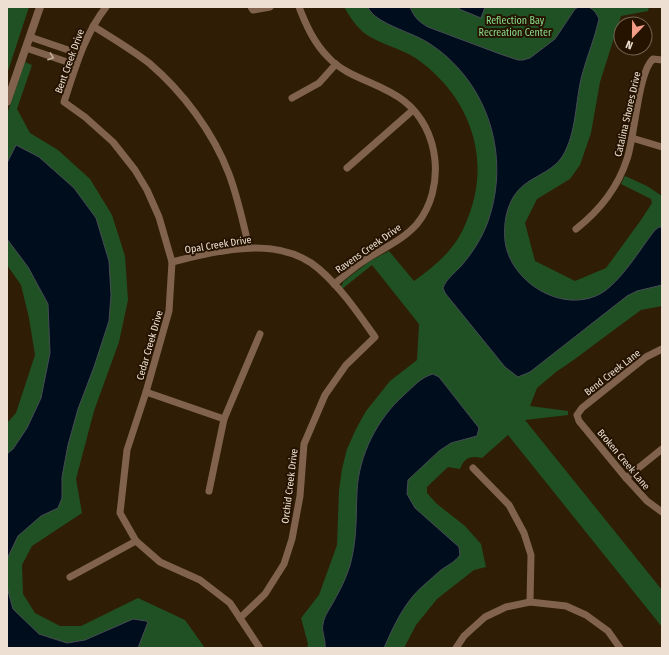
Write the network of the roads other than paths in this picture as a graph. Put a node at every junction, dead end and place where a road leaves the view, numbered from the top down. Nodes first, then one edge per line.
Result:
1 (40, 7) edge
2 (106, 7) edge
3 (251, 7) edge
4 (270, 7) edge
5 (300, 7) edge
6 (93, 26) junction
7 (30, 37) junction
8 (26, 48) junction
9 (80, 54) junction
10 (662, 60) edge
11 (336, 64) junction
12 (76, 65) junction
13 (292, 98) dead end
14 (7, 102) edge
15 (64, 102) joint
16 (413, 110) junction
17 (632, 138) junction
18 (662, 147) edge
19 (347, 168) dead end
20 (576, 229) dead end
21 (249, 248) junction
22 (172, 262) junction
23 (334, 284) junction
24 (260, 334) dead end
25 (375, 337) joint
26 (662, 349) edge
27 (146, 392) junction
28 (577, 414) joint
29 (224, 419) junction
30 (662, 449) edge
31 (473, 468) dead end
32 (626, 478) junction
33 (209, 491) dead end
34 (662, 512) edge
35 (136, 541) junction
36 (70, 577) dead end
37 (530, 602) junction
38 (240, 618) junction
39 (259, 647) edge
40 (456, 648) edge
41 (620, 648) edge

1 - 7 street
2 - 6 street, Bent Creek Drive
3 - 4 street
5 - 11 street, Ravens Creek Drive
6 - 9 street, Bent Creek Drive
6 - 21 street
7 - 8 street
7 - 9 street
8 -> 12 street
8 - 14 street
9 - 12 street, Bent Creek Drive
10 - 17 street, Catalina Shores Drive
11 - 13 street
11 - 16 street, Ravens Creek Drive
12 - 15 street, Bent Creek Drive
15 - 22 street, Cedar Creek Drive
16 - 19 street
16 - 23 street, Ravens Creek Drive
17 - 18 street
17 - 20 street, Catalina Shores Drive
21 - 22 street, Opal Creek Drive
21 - 23 street, Opal Creek Drive
22 - 27 street, Cedar Creek Drive
23 - 25 street, Opal Creek Drive
24 - 29 street
25 - 38 street, Orchid Creek Drive
26 - 28 street, Bend Creek Lane
27 - 29 street
27 - 35 street, Cedar Creek Drive
28 - 32 street, Broken Creek Lane
29 - 33 street
30 - 32 street
31 - 37 street
32 - 34 street, Broken Creek Lane
35 - 36 street
35 - 38 street, Cedar Creek Drive
37 - 40 street
37 - 41 street
38 - 39 street, Cedar Creek Drive

